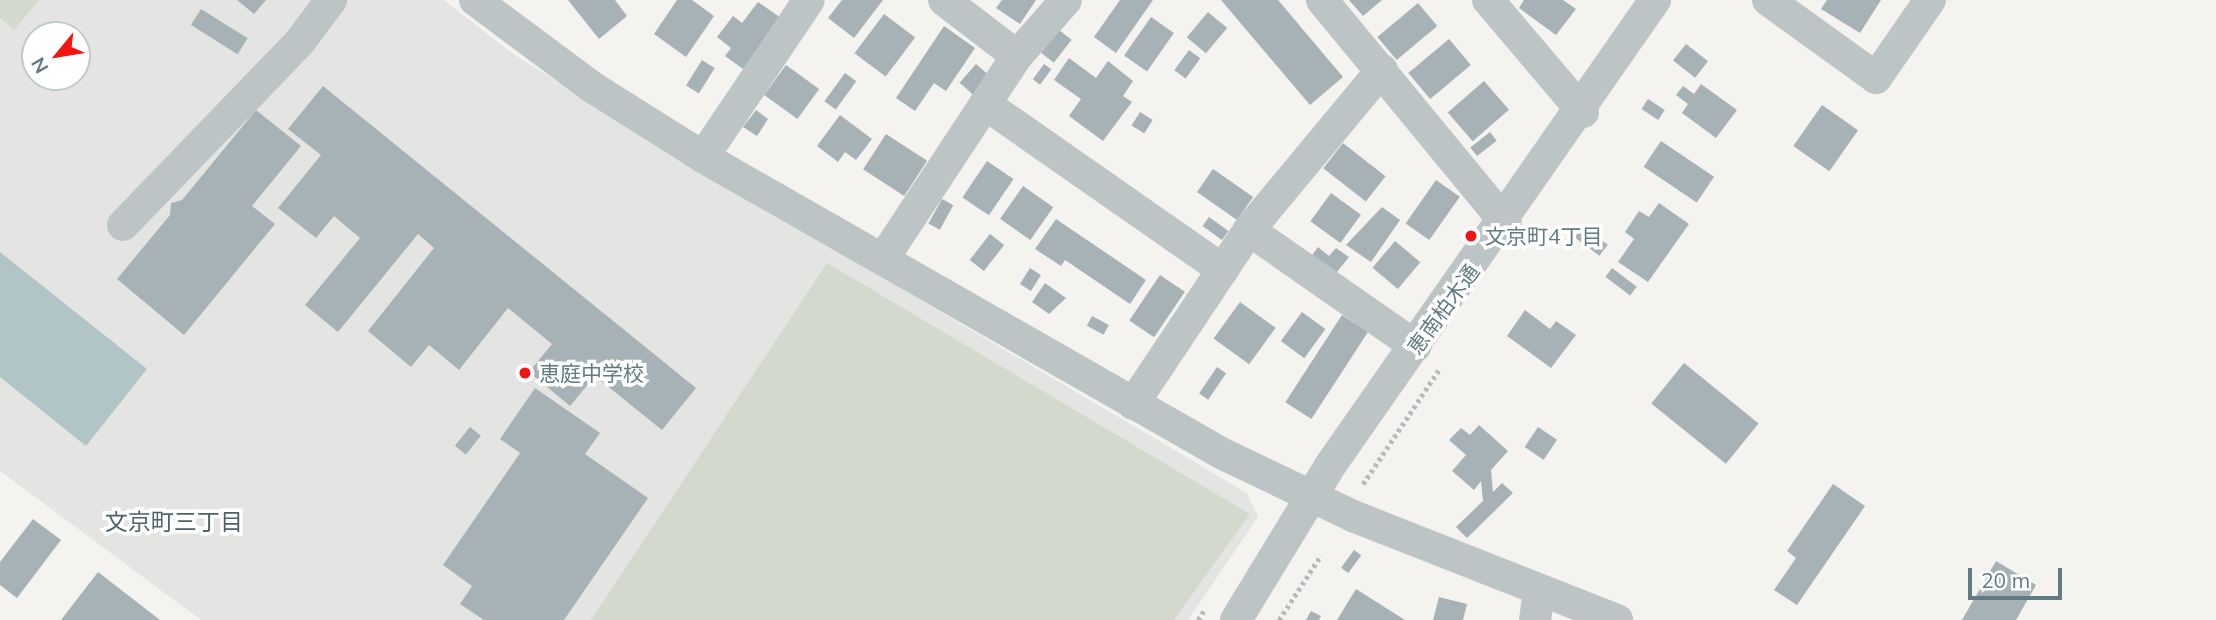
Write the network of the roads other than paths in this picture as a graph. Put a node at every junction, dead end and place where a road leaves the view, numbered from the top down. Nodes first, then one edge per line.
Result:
1 (331, 0) edge
2 (809, 0) edge
3 (944, 0) edge
4 (1066, 0) edge
5 (1322, 0) edge
6 (1488, 0) edge
7 (1655, 0) edge
8 (1768, 0) edge
9 (1930, 0) edge
10 (492, 5) edge
11 (1017, 55) junction
12 (1382, 70) junction
13 (985, 104) junction
14 (1583, 112) junction
15 (703, 157) junction
16 (1506, 223) junction
17 (123, 225) dead end
18 (1249, 230) junction
19 (883, 259) junction
20 (1223, 270) junction
21 (1415, 346) junction
22 (1133, 404) junction
23 (1313, 498) junction
24 (1537, 605) edge
25 (1236, 620) edge
26 (1617, 620) edge

1 - 17 street
2 - 15 street
3 - 11 street
4 - 11 street
5 - 12 street
6 - 14 street
7 - 14 street, 恵南柏木通
8 - 9 street
10 - 15 street
11 - 13 street
12 - 16 street
12 - 18 street
13 - 19 street
13 - 20 street
14 - 16 street, 恵南柏木通
15 - 19 street
16 - 21 street, 恵南柏木通
18 - 20 street
18 - 21 street
19 - 22 street
20 - 22 street
21 - 23 street, 恵南柏木通
22 - 23 street
23 - 24 street
23 - 25 street, 恵南柏木通
24 - 26 street

